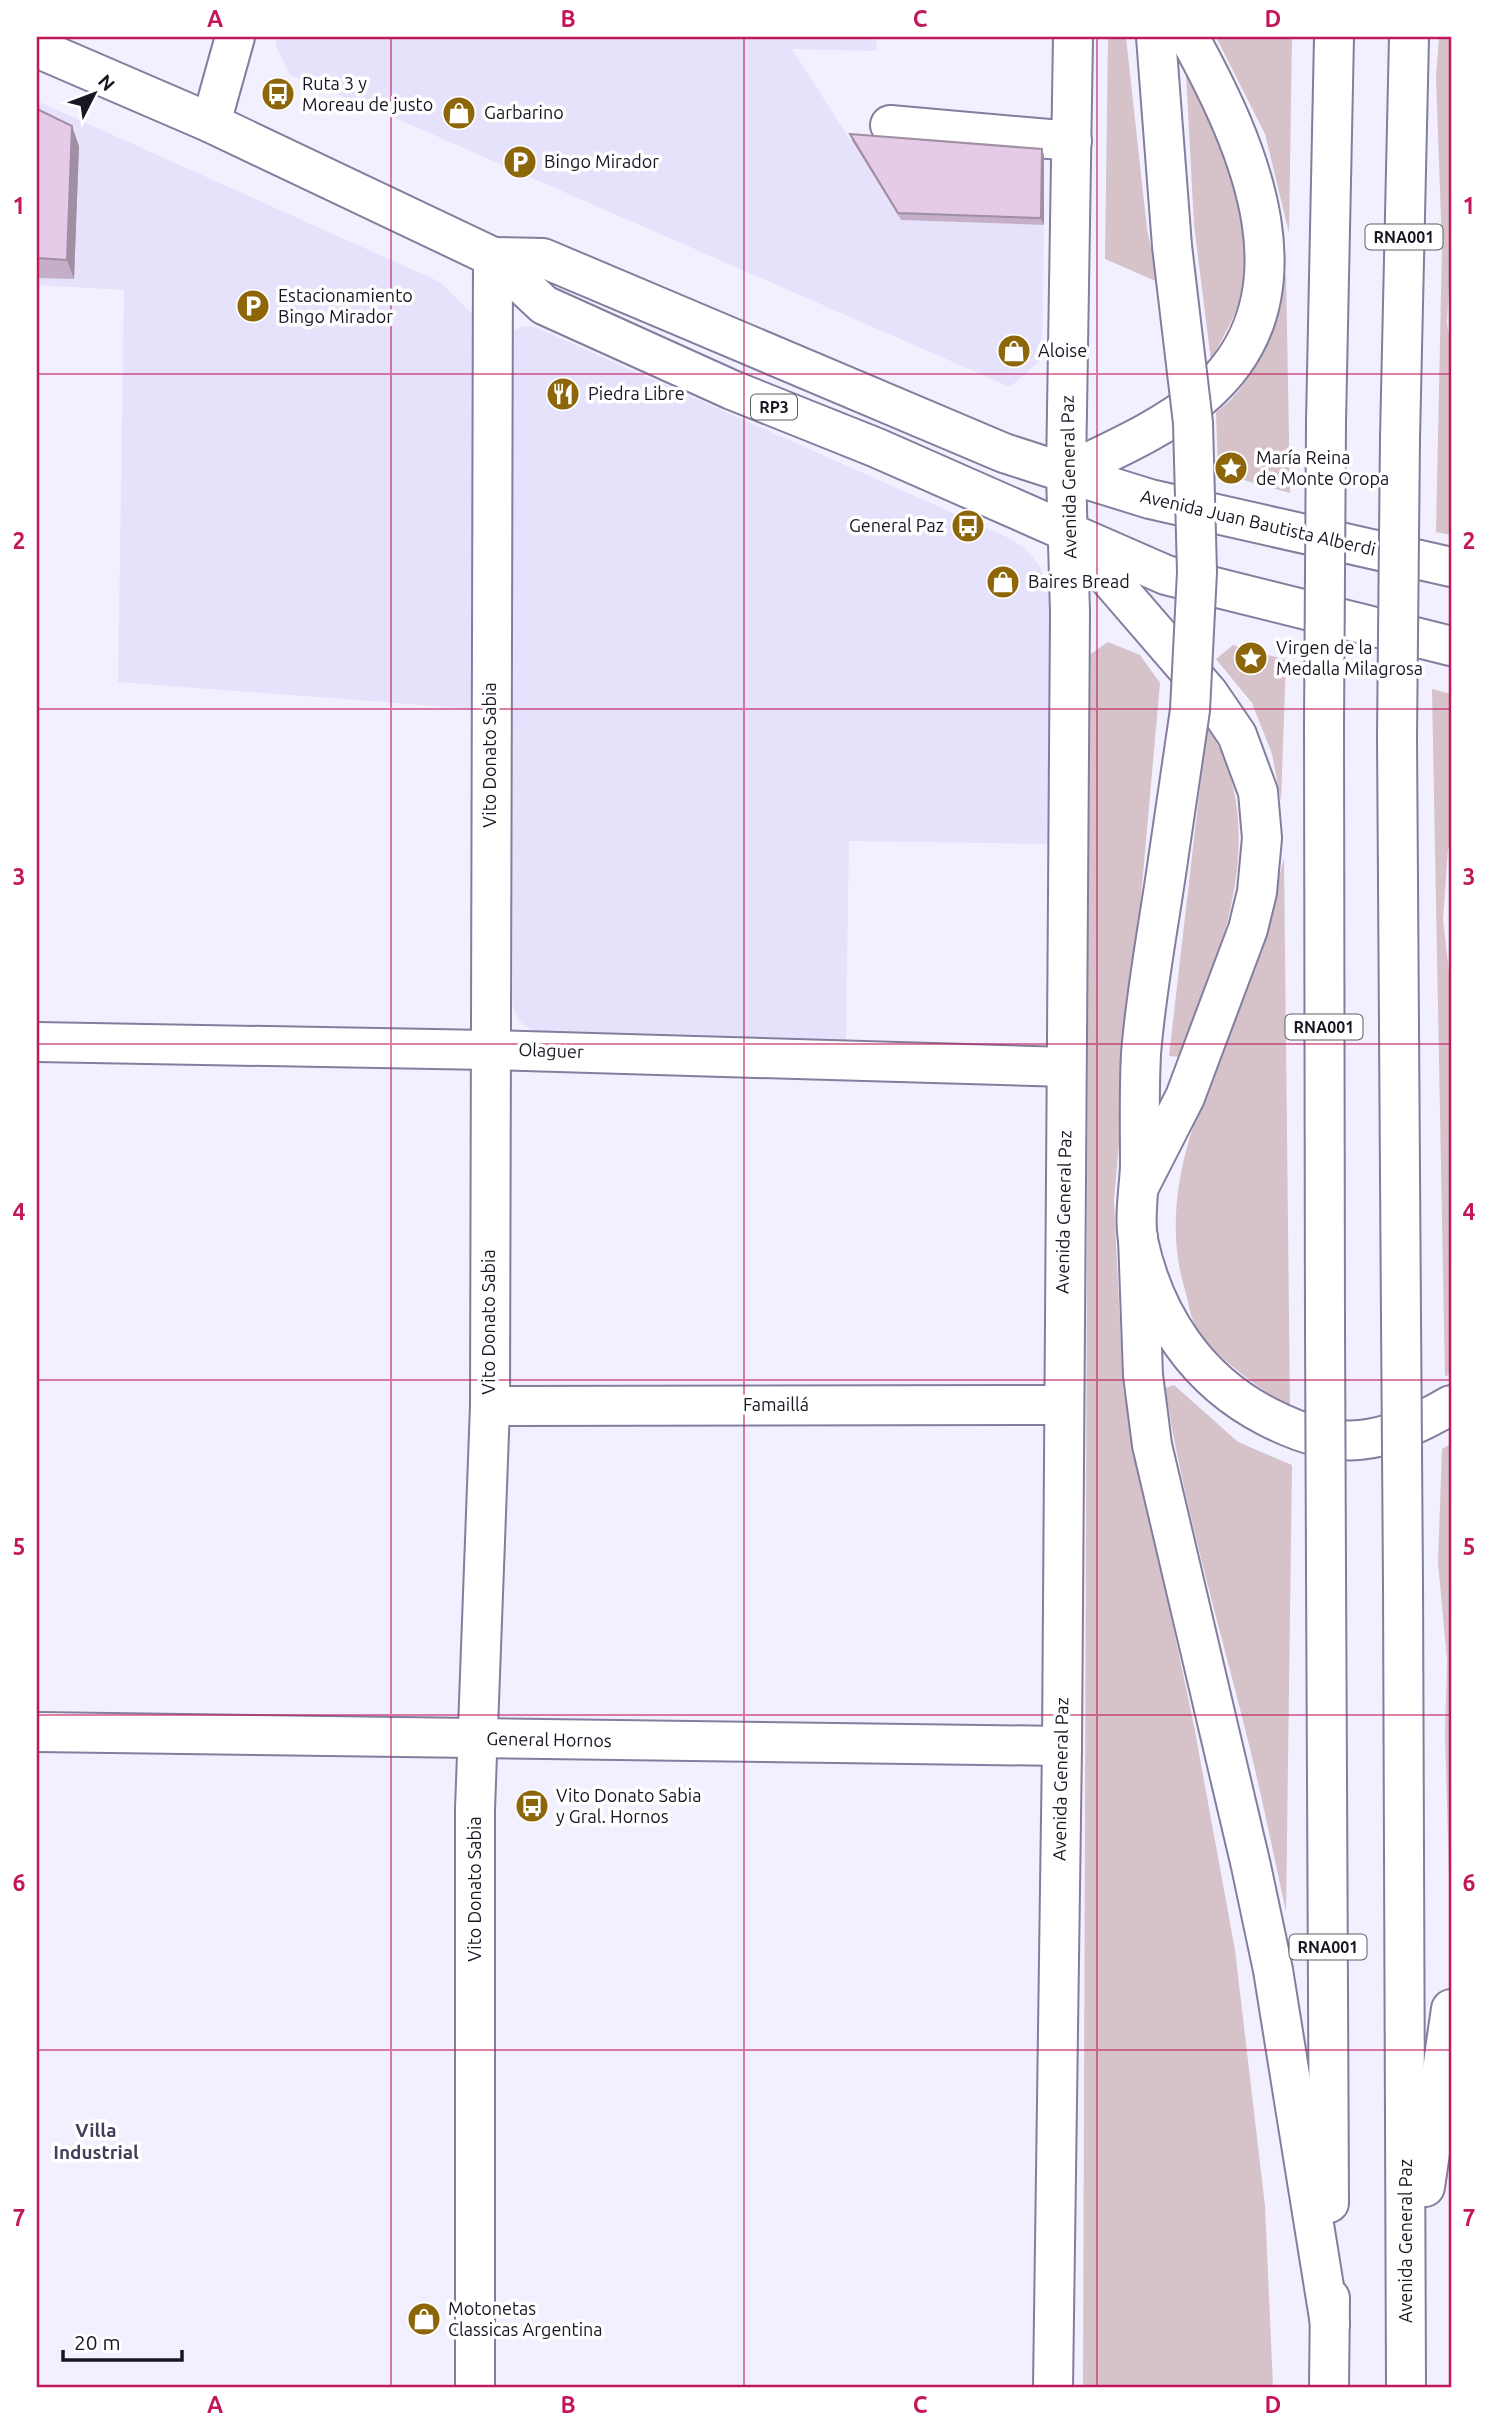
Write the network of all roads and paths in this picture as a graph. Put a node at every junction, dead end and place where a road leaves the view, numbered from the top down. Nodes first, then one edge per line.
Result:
1 (235, 37) edge
2 (1073, 37) edge
3 (1156, 37) edge
4 (1189, 37) edge
5 (1334, 37) edge
6 (1409, 37) edge
7 (37, 48) edge
8 (211, 123) junction
9 (890, 125) dead end
10 (1072, 141) junction
11 (493, 257) junction
12 (1066, 473) junction
13 (1070, 533) junction
14 (1451, 567) edge
15 (1451, 646) edge
16 (37, 1042) edge
17 (488, 1049) junction
18 (1066, 1067) junction
19 (1139, 1187) junction
20 (1138, 1237) junction
21 (1062, 1405) junction
22 (1451, 1405) edge
23 (490, 1406) junction
24 (37, 1731) edge
25 (477, 1739) junction
26 (1062, 1746) junction
27 (1451, 2009) edge
28 (1406, 2318) junction
29 (1330, 2324) junction
30 (475, 2387) edge
31 (1053, 2387) edge
32 (1329, 2387) edge
33 (1406, 2387) edge

1 - 8 main road
2 - 10 main road, Avenida General Paz
3 - 19 main road, bridge
4 - 12 main road
5 - 29 main road, RNA001, bridge
6 - 28 main road, Avenida General Paz / RNA001, bridge
7 - 8 main road, RP3
8 - 11 main road, RP3
9 - 10 main road
10 - 12 main road, Avenida General Paz
11 - 12 main road, RP3
11 - 13 main road, RP3
11 - 17 main road, Vito Donato Sabia
12 - 13 main road, Avenida General Paz
12 - 14 main road, Avenida Juan Bautista Alberdi
13 - 15 main road
13 - 18 main road, Avenida General Paz
13 - 19 main road
16 - 17 main road, Olaguer
17 - 18 main road, Olaguer
17 - 23 main road, Vito Donato Sabia
18 - 21 main road, Avenida General Paz
19 - 20 main road
20 - 22 main road
20 - 29 main road
21 - 23 main road, Famaillá
21 - 26 main road, Avenida General Paz
23 - 25 main road, Vito Donato Sabia
24 - 25 main road, General Hornos
25 - 26 main road, General Hornos
25 - 30 main road, Vito Donato Sabia
26 - 31 main road, Avenida General Paz
27 - 28 main road
28 - 33 main road, Avenida General Paz / RNA001
29 - 32 main road, RNA001

